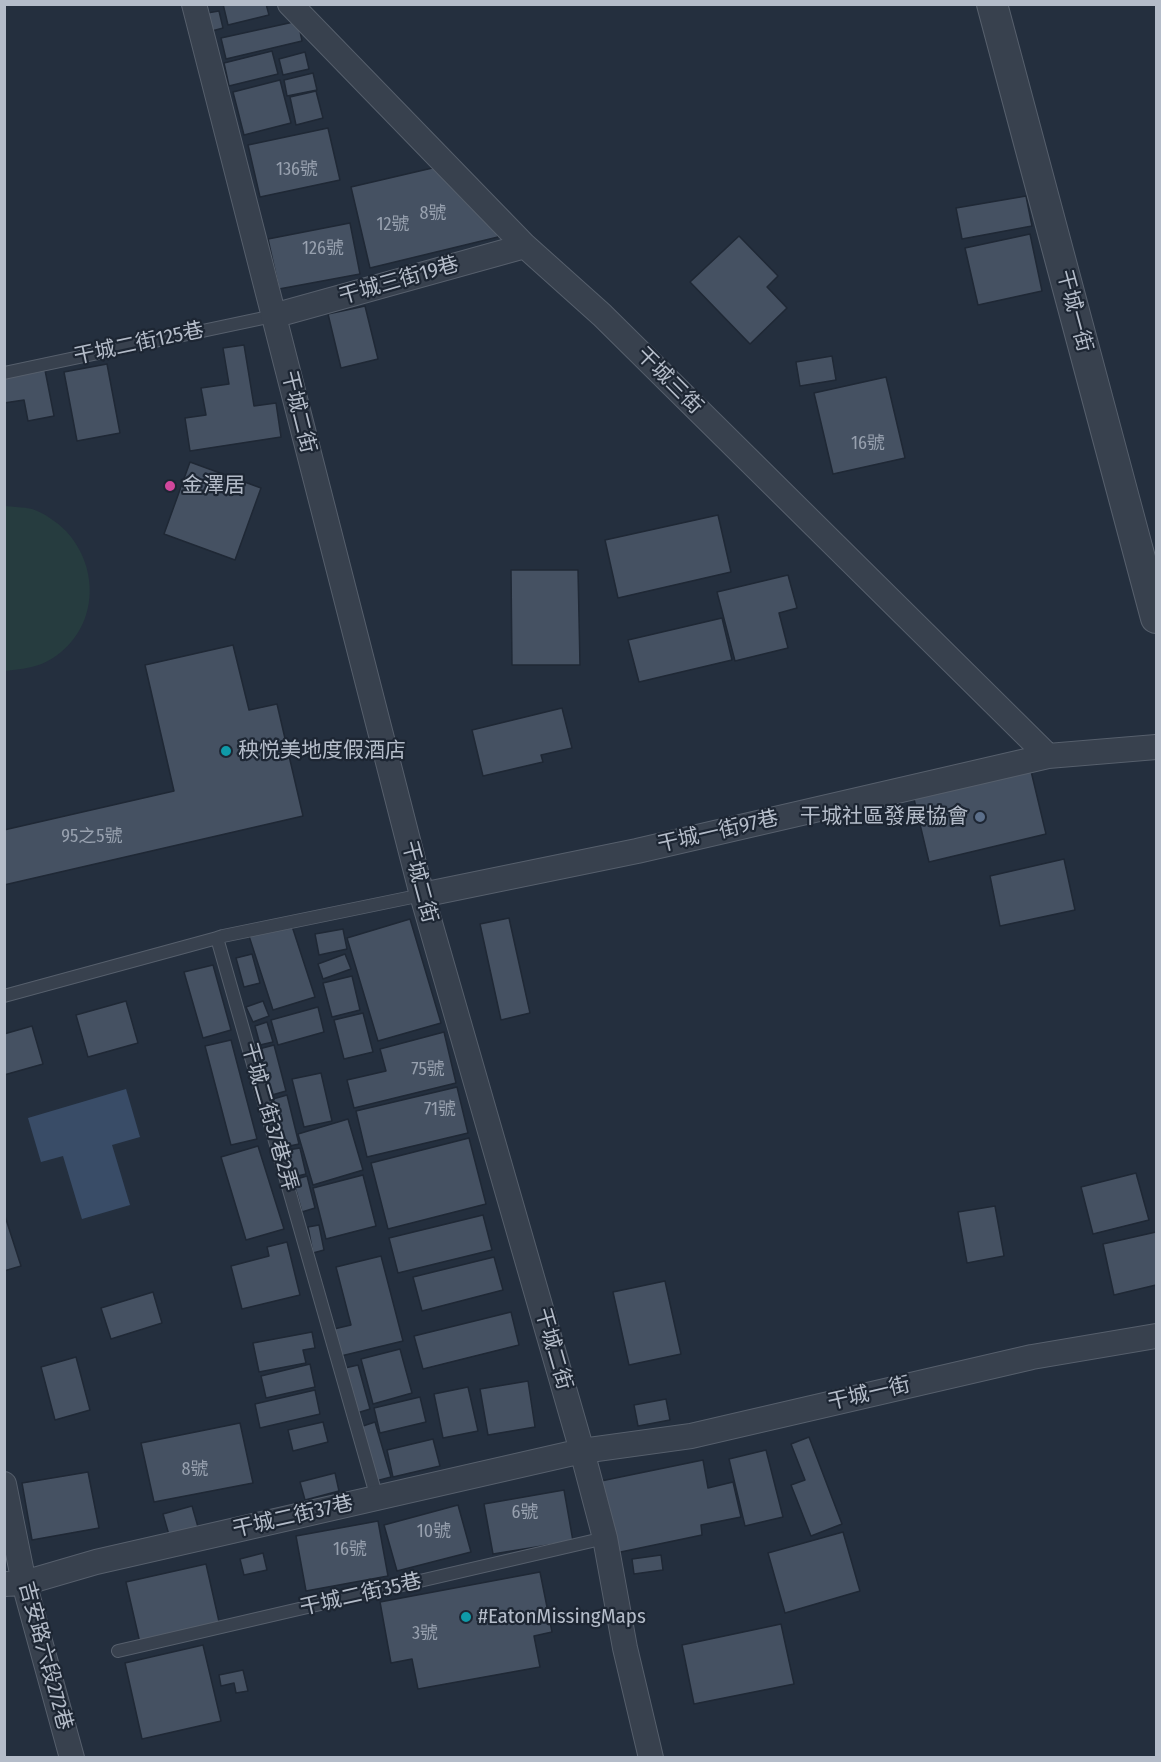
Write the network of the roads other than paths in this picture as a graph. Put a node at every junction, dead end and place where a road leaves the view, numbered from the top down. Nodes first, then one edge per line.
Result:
1 (194, 4) edge
2 (290, 4) edge
3 (992, 4) edge
4 (525, 246) junction
5 (273, 316) junction
6 (4, 373) edge
7 (1156, 618) edge
8 (1156, 747) edge
9 (1048, 756) junction
10 (422, 896) junction
11 (217, 938) junction
12 (4, 996) edge
13 (1156, 1336) edge
14 (582, 1451) junction
15 (4, 1484) edge
16 (377, 1498) junction
17 (605, 1538) junction
18 (14, 1584) edge
19 (118, 1651) dead end
20 (72, 1758) edge
21 (651, 1758) edge

1 - 5 street, 干城二街
2 - 4 street, 干城三街
3 - 7 street, 干城一街
4 - 5 street, 干城三街19巷
4 - 9 street, 干城三街
5 - 6 lane, 干城二街125巷
5 - 10 street, 干城二街
8 - 9 street, 干城一街97巷
9 - 10 street, 干城一街97巷
10 - 11 lane
10 - 14 street, 干城二街
11 - 12 lane
11 - 16 lane, 干城二街37巷2弄
13 - 14 street, 干城一街
14 - 16 street, 干城二街37巷
14 - 17 street, 干城二街
15 - 18 street, 吉安路六段272巷
16 - 18 street, 干城二街37巷
17 - 19 lane, 干城二街35巷
17 - 21 street, 干城二街
18 - 20 street, 吉安路六段272巷

